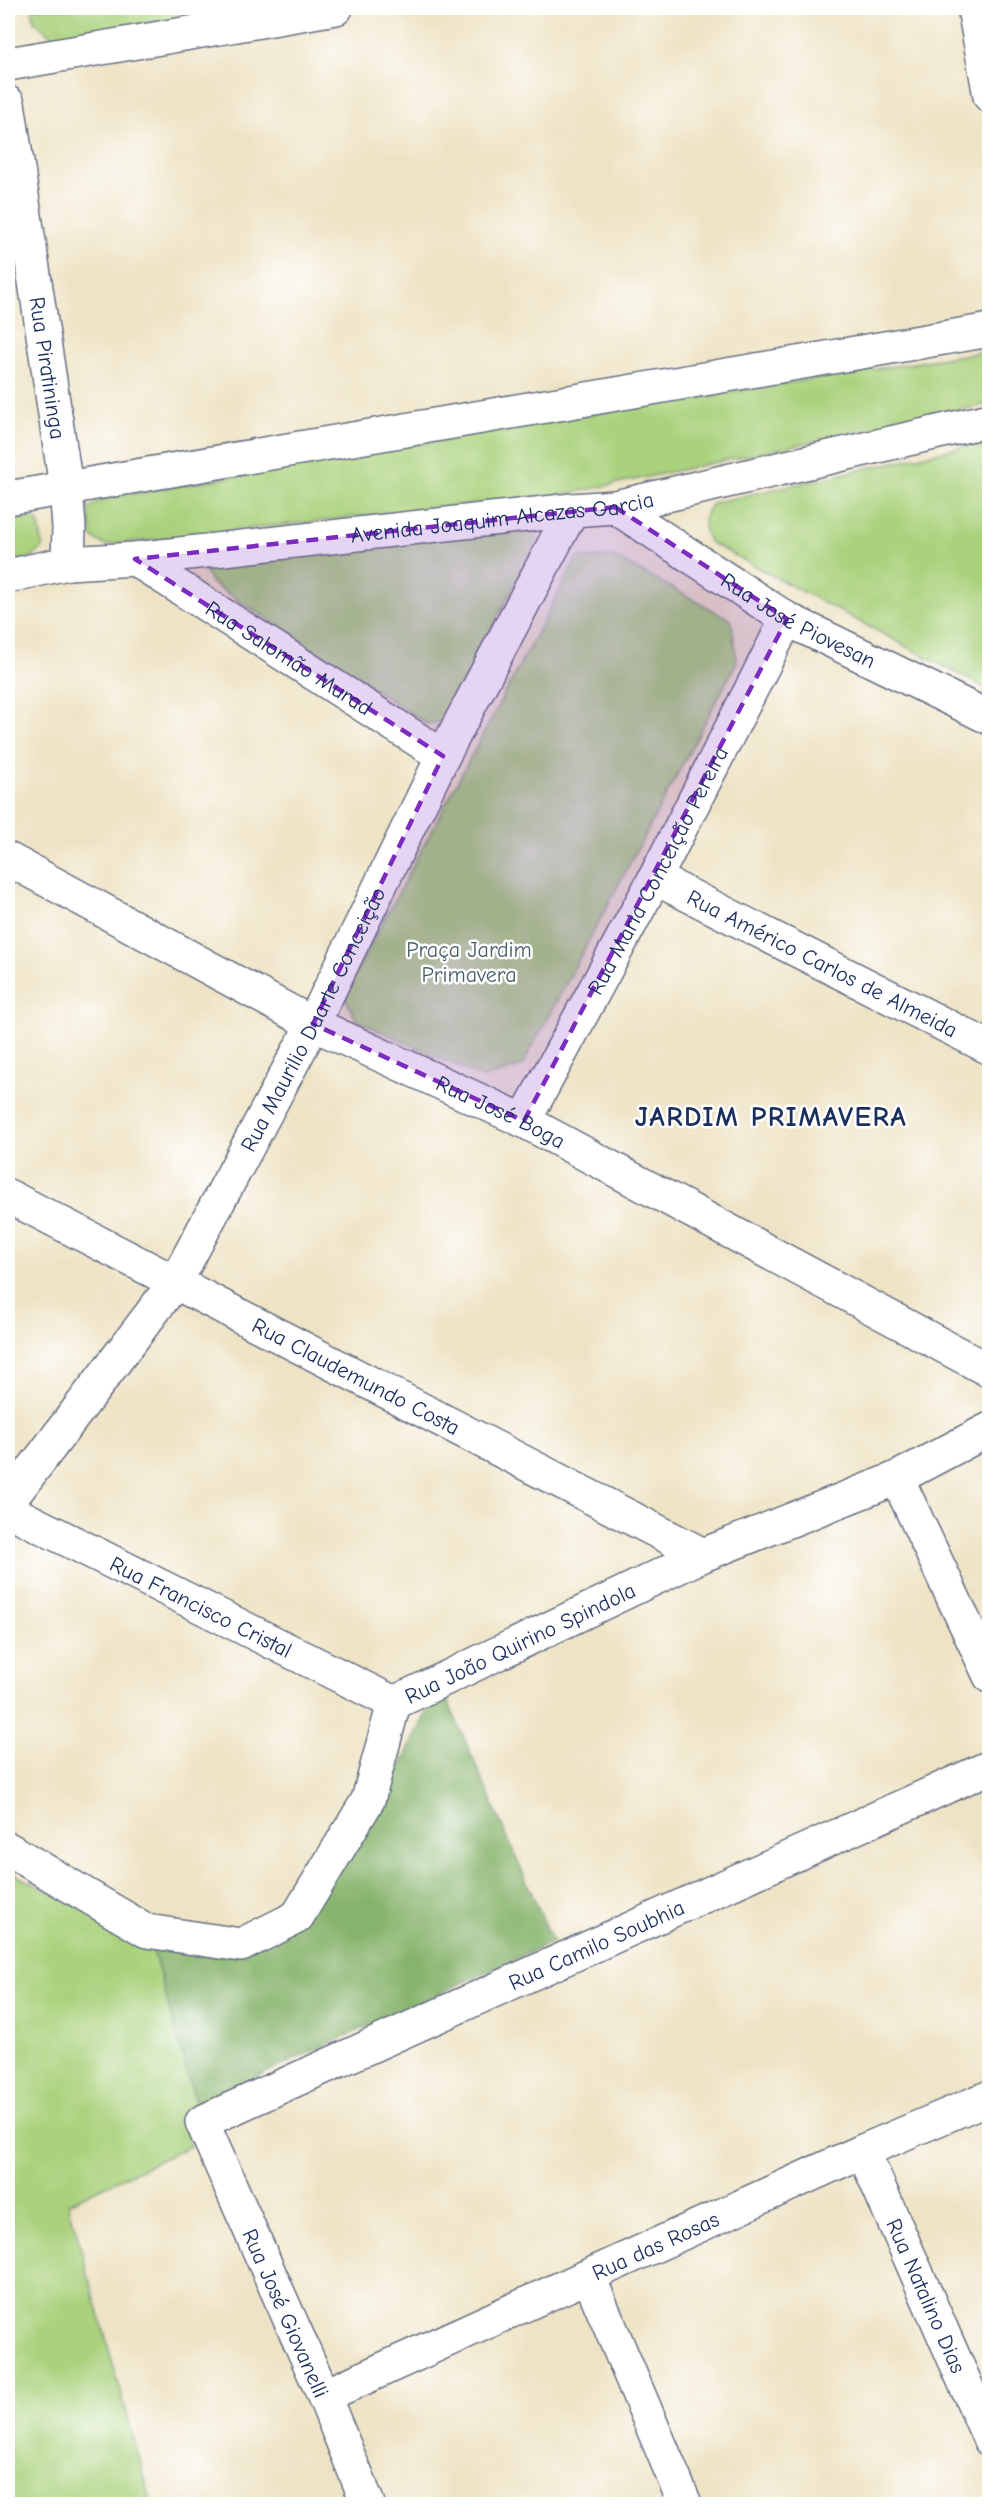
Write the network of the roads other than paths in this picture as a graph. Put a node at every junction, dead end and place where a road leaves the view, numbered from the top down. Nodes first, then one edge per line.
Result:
1 (336, 8) edge
2 (974, 8) edge
3 (8, 64) edge
4 (990, 96) edge
5 (8, 103) edge
6 (990, 330) edge
7 (990, 420) edge
8 (66, 487) junction
9 (8, 498) edge
10 (615, 507) junction
11 (572, 510) junction
12 (135, 559) junction
13 (68, 563) junction
14 (8, 576) edge
15 (787, 619) junction
16 (990, 718) edge
17 (443, 756) junction
18 (8, 859) edge
19 (655, 878) junction
20 (314, 1024) junction
21 (990, 1048) edge
22 (524, 1121) junction
23 (8, 1196) edge
24 (176, 1281) junction
25 (990, 1371) edge
26 (990, 1429) edge
27 (897, 1478) junction
28 (8, 1502) edge
29 (8, 1510) edge
30 (703, 1555) junction
31 (990, 1676) edge
32 (394, 1702) junction
33 (990, 1767) edge
34 (8, 1849) edge
35 (990, 2097) edge
36 (202, 2122) joint
37 (863, 2151) junction
38 (588, 2277) junction
39 (324, 2396) junction
40 (990, 2440) edge
41 (368, 2505) edge
42 (685, 2505) edge

1 - 3 street
2 - 4 street
5 - 8 street, Rua Piratininga
6 - 8 street
7 - 10 street, Avenida Joaquim Alcazas Garcia
8 - 9 street
8 - 13 street, Rua Piratininga
10 - 11 street, Avenida Joaquim Alcazas Garcia
10 - 15 street, Rua José Piovesan
11 - 12 street, Avenida Joaquim Alcazas Garcia
11 - 17 street, Rua Maurilio Duarte Conceição
12 - 13 street, Avenida Joaquim Alcazas Garcia
12 - 17 street, Rua Salomão Murad
13 - 14 street, Avenida Joaquim Alcazas Garcia
15 - 16 street, Rua José Piovesan
15 - 19 street, Rua Maria Conceição Pereira
17 - 20 street, Rua Maurilio Duarte Conceição
18 - 20 street, Rua José Boga
19 - 21 street, Rua Américo Carlos de Almeida
19 - 22 street, Rua Maria Conceição Pereira
20 - 22 street, Rua José Boga
20 - 24 street, Rua Maurilio Duarte Conceição
22 - 25 street, Rua José Boga
23 - 24 street, Rua Claudemundo Costa
24 - 28 street, Rua Maurilio Duarte Conceição
24 - 30 street, Rua Claudemundo Costa
26 - 27 street, Rua João Quirino Spindola
27 - 30 street, Rua João Quirino Spindola
27 - 31 street
29 - 32 street, Rua Francisco Cristal
30 - 32 street, Rua João Quirino Spindola
32 - 34 street, Rua João Quirino Spindola
33 - 36 street, Rua Camilo Soubhia
35 - 37 street, Rua das Rosas
36 - 39 street, Rua José Giovanelli
37 - 38 street, Rua das Rosas
37 - 40 street, Rua Natalino Dias
38 - 39 street, Rua das Rosas
38 - 42 street
39 - 41 street, Rua José Giovanelli

